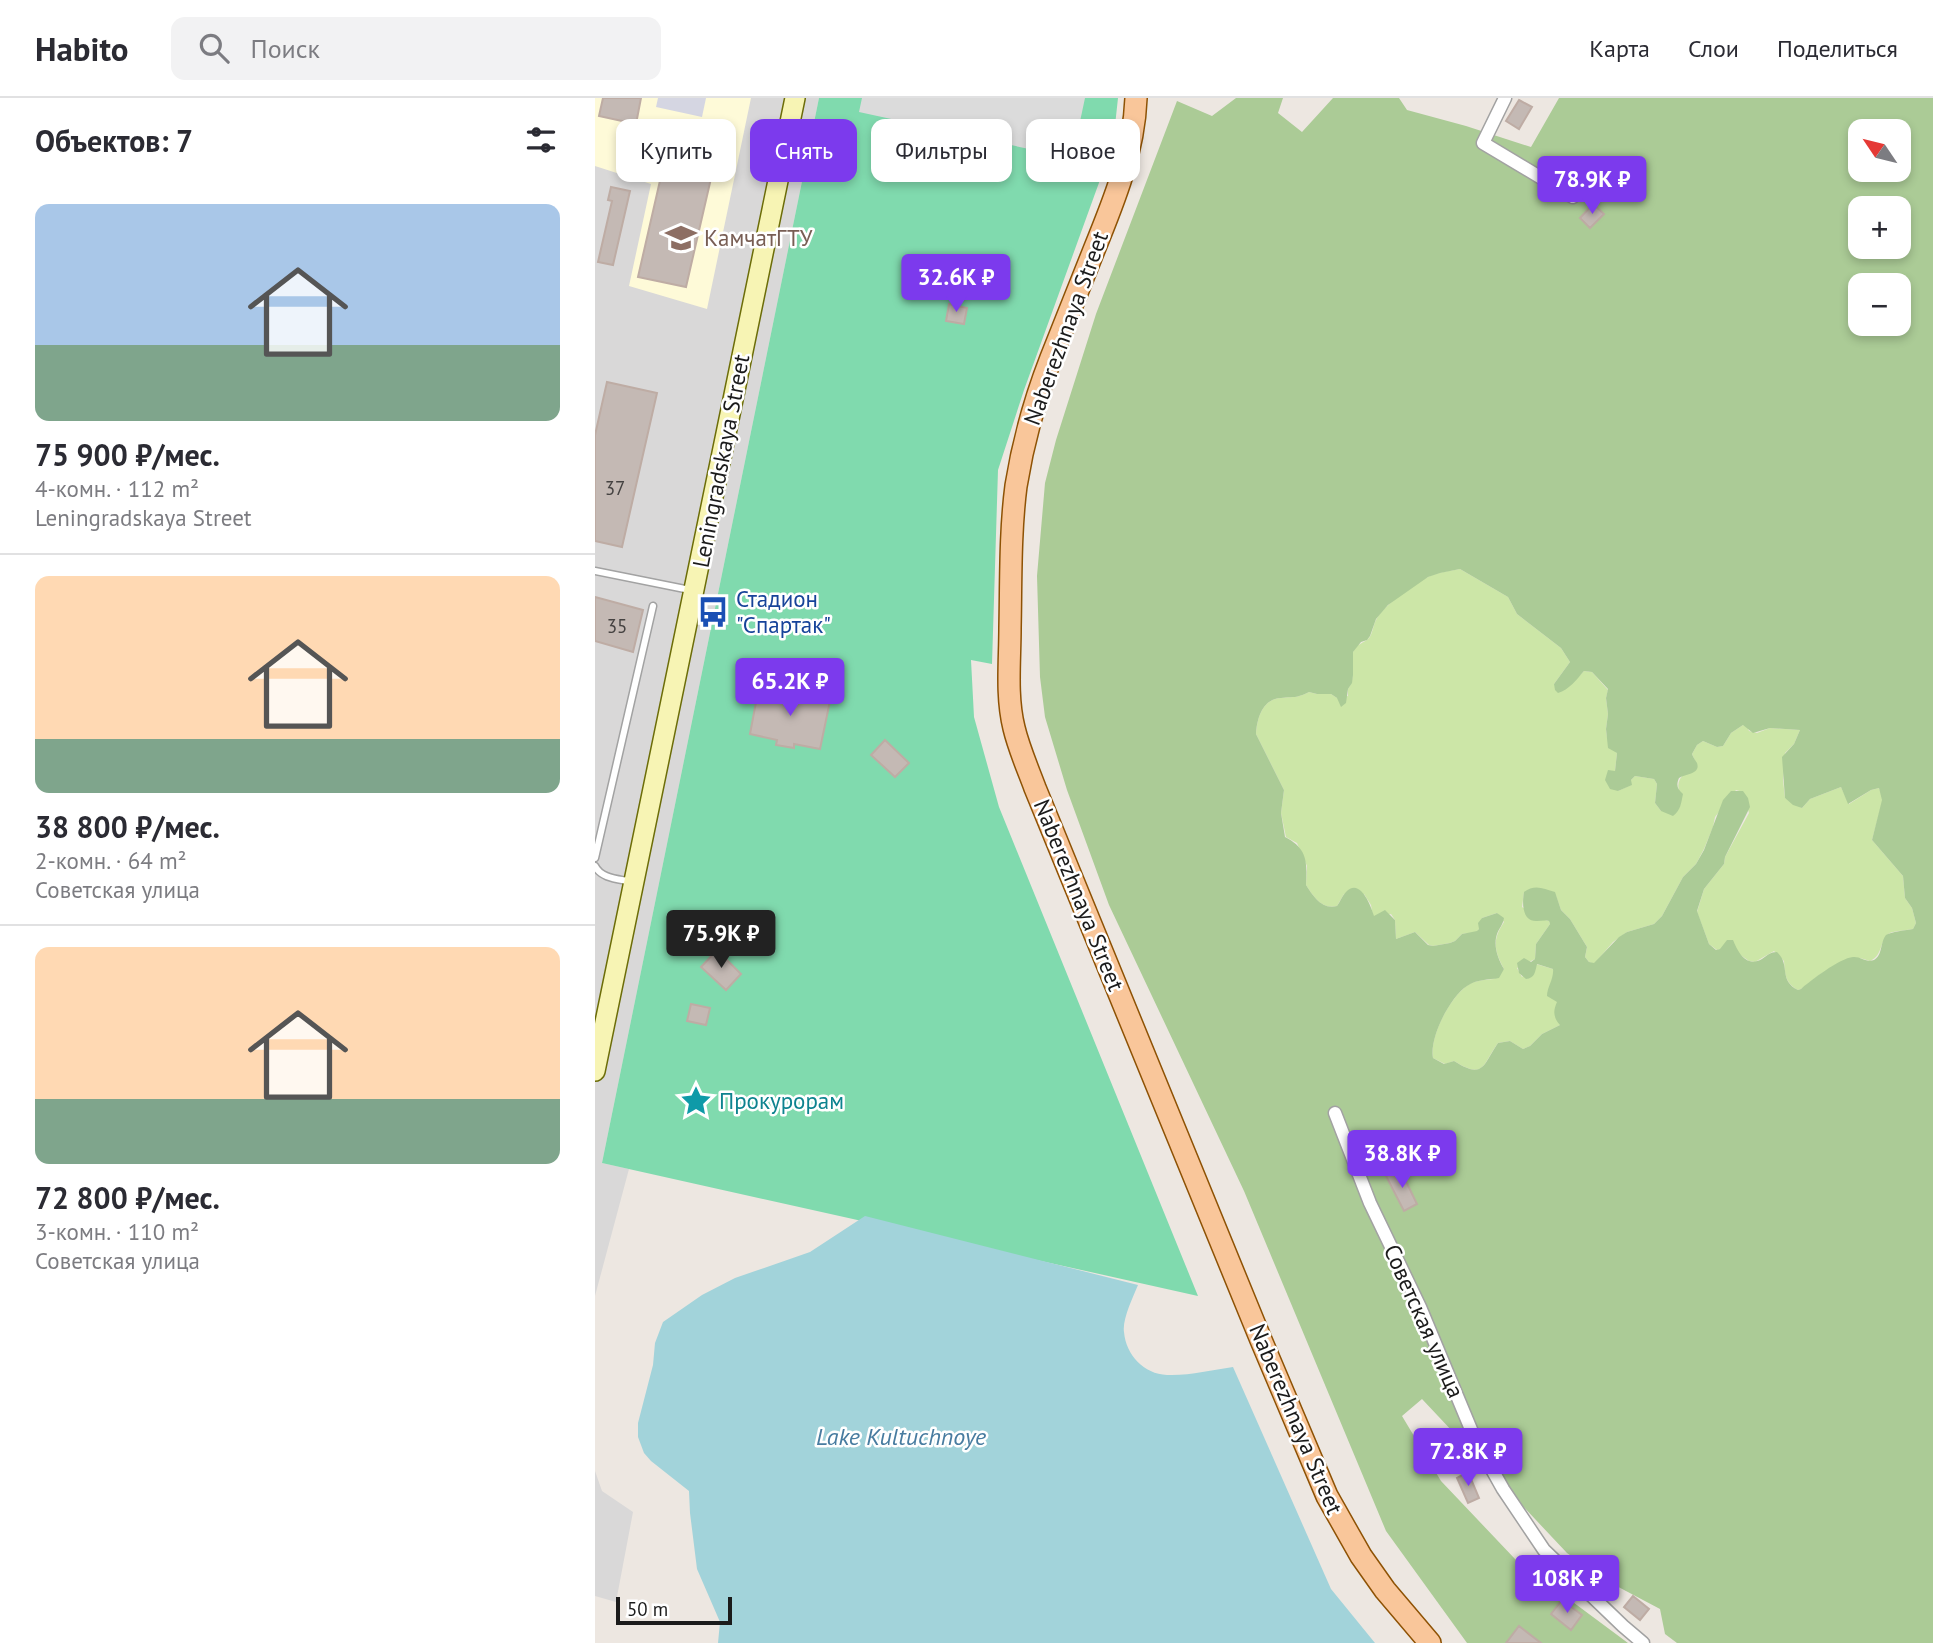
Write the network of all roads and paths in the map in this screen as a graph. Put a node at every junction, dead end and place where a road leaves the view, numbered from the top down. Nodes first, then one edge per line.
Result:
1 (795, 98) edge
2 (1136, 98) edge
3 (1505, 98) edge
4 (1573, 197) dead end
5 (595, 571) edge
6 (695, 591) junction
7 (653, 606) dead end
8 (595, 858) edge
9 (595, 866) edge
10 (634, 882) junction
11 (595, 1071) edge
12 (1335, 1113) dead end
13 (1430, 1643) edge
14 (1643, 1643) edge

1 - 6 main road, Leningradskaya Street
2 - 13 main road, Naberezhnaya Street
3 - 4 street
5 - 6 lane
6 - 10 main road, Leningradskaya Street
7 - 8 lane
9 - 10 lane
10 - 11 main road, Leningradskaya Street
12 - 14 street, Советская улица

